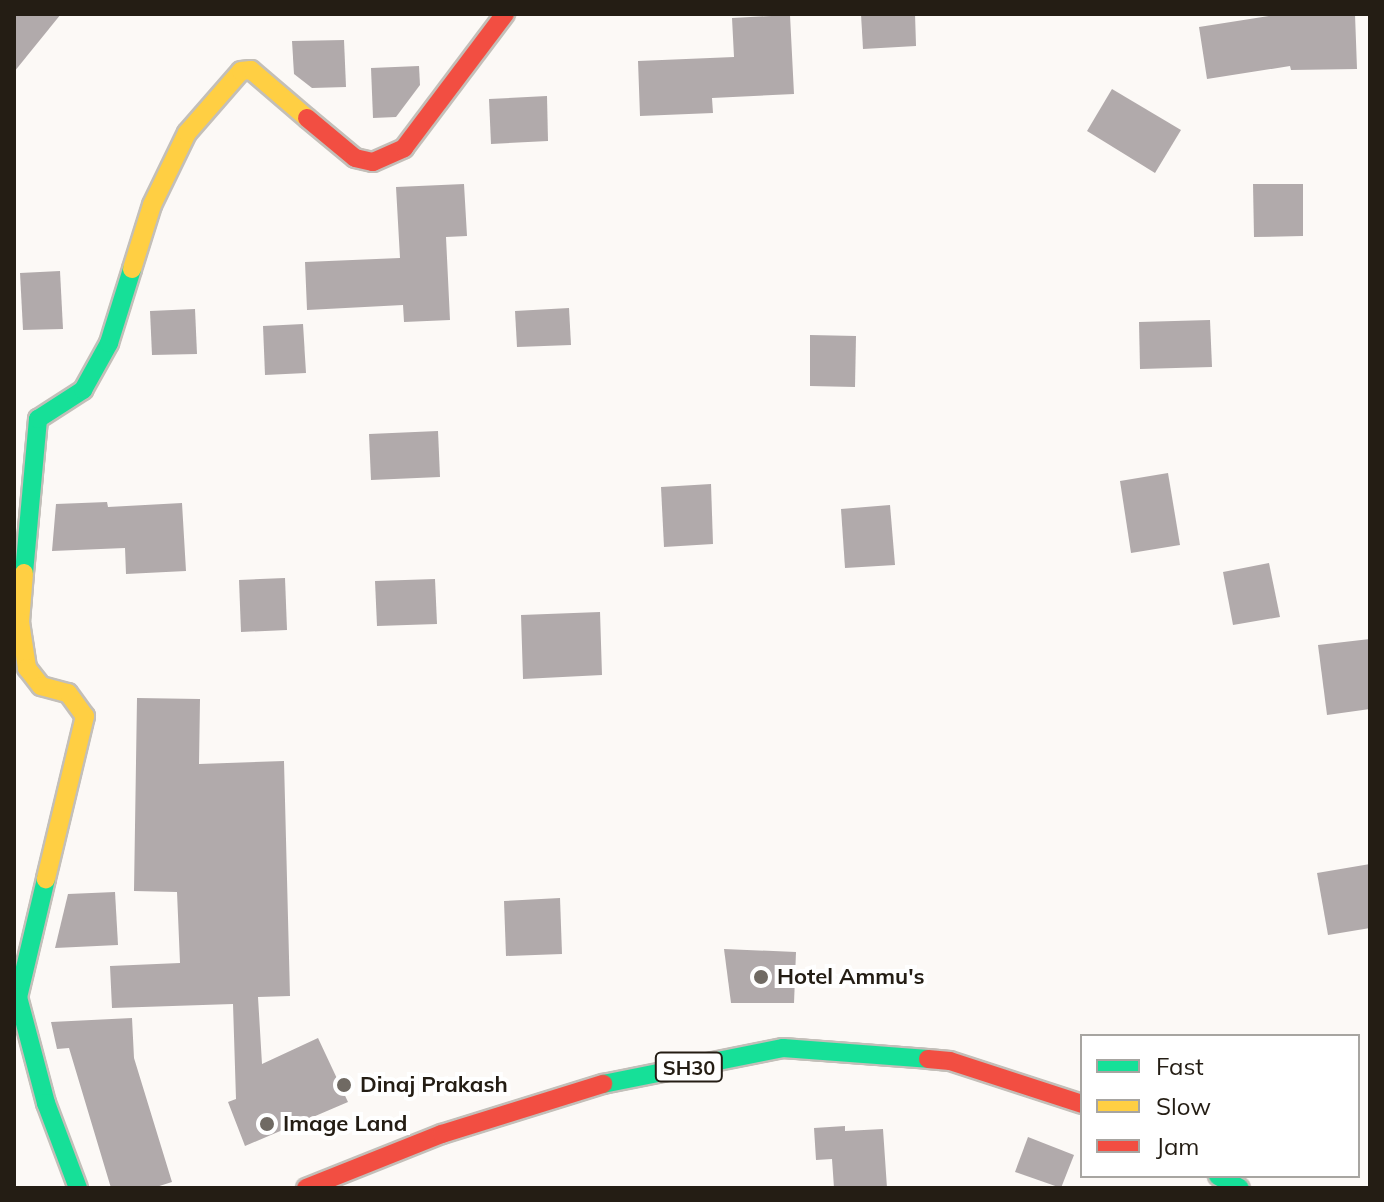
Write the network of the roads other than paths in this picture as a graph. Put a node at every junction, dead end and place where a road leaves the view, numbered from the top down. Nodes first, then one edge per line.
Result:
1 (505, 14) edge
2 (16, 998) edge
3 (1080, 1103) edge
4 (1222, 1178) edge
5 (78, 1188) edge
6 (306, 1188) edge
7 (1240, 1188) edge

1 - 2 street
2 - 5 street
3 - 6 street, SH30
4 - 7 street

